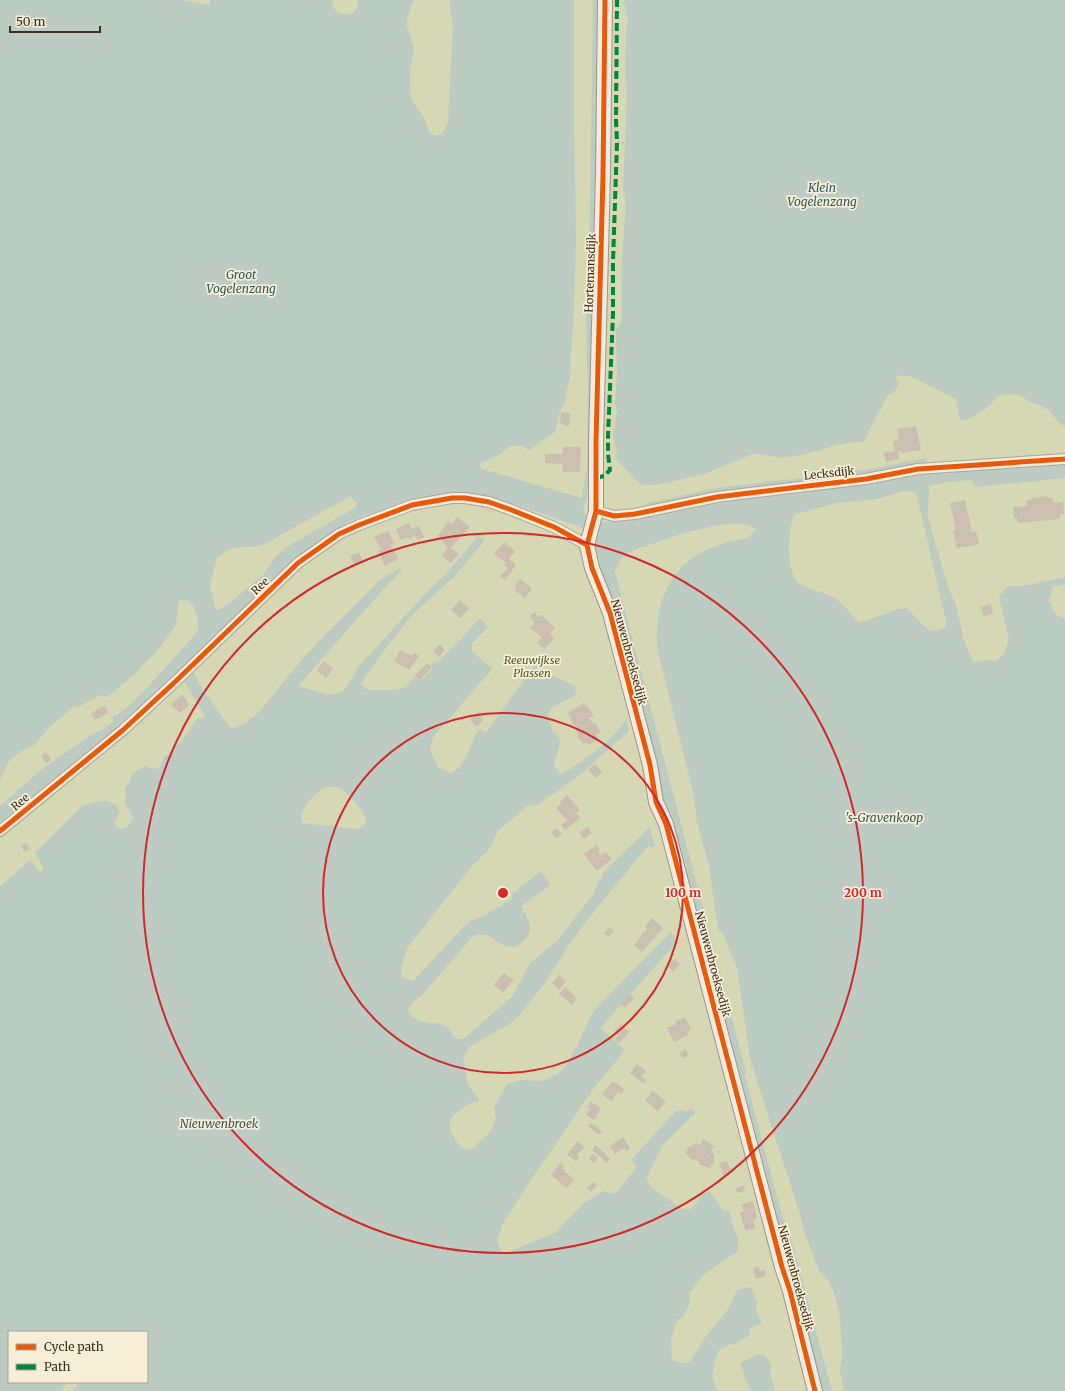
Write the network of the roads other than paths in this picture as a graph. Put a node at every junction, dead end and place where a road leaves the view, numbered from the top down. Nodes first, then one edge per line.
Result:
1 (605, 0) edge
2 (1065, 459) edge
3 (592, 528) junction
4 (0, 832) edge
5 (815, 1391) edge

1 - 3 street, Hortemansdijk
2 - 3 street, Lecksdijk
3 - 4 street, Ree
3 - 5 street, Nieuwenbroeksedijk

